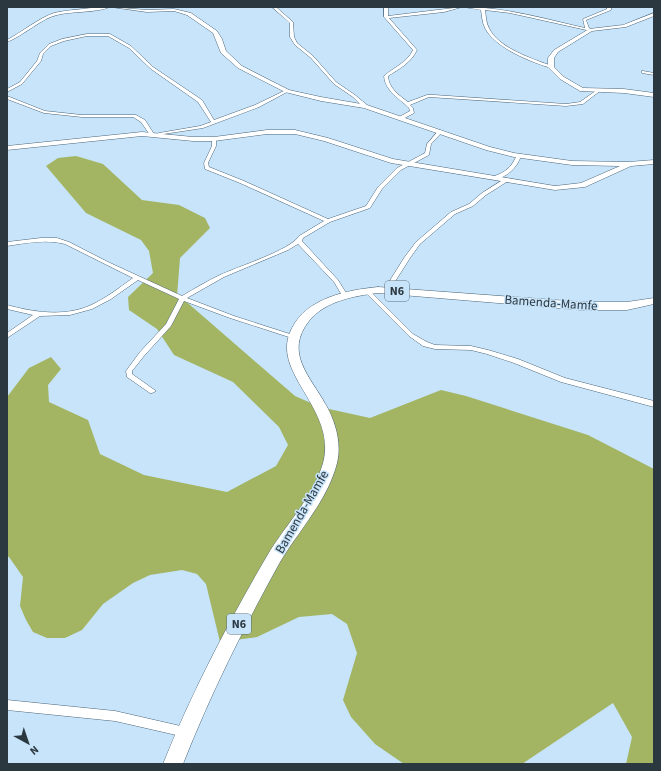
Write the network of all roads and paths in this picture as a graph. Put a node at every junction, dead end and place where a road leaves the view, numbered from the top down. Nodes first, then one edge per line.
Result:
1 (108, 7) edge
2 (113, 7) edge
3 (274, 7) edge
4 (386, 7) edge
5 (460, 7) edge
6 (468, 7) edge
7 (610, 7) edge
8 (483, 9) junction
9 (654, 14) edge
10 (386, 17) junction
11 (589, 29) junction
12 (7, 41) edge
13 (551, 67) junction
14 (643, 72) dead end
15 (654, 74) edge
16 (7, 91) edge
17 (287, 91) junction
18 (598, 91) junction
19 (654, 95) edge
20 (7, 97) edge
21 (408, 104) junction
22 (365, 106) junction
23 (401, 118) junction
24 (213, 122) junction
25 (441, 131) junction
26 (155, 134) junction
27 (214, 139) junction
28 (7, 148) edge
29 (519, 156) junction
30 (654, 162) edge
31 (406, 164) junction
32 (630, 164) junction
33 (494, 178) junction
34 (506, 180) junction
35 (328, 220) junction
36 (299, 241) junction
37 (7, 244) edge
38 (137, 278) junction
39 (387, 290) junction
40 (367, 291) junction
41 (345, 296) junction
42 (182, 298) junction
43 (654, 301) edge
44 (7, 307) edge
45 (40, 313) junction
46 (7, 336) edge
47 (294, 337) junction
48 (152, 391) dead end
49 (654, 404) edge
50 (7, 705) edge
51 (185, 732) junction
52 (173, 764) edge

1 - 12 street
2 - 17 street
3 - 22 street
4 - 10 street
5 - 10 street
6 - 8 street
7 - 11 street
8 - 11 street
8 - 13 street
9 - 11 street
10 - 21 street
11 - 13 street
13 - 18 street
14 - 15 street
16 - 24 street
17 - 22 street
17 - 24 street
18 - 19 street
18 - 21 street
20 - 26 street
21 - 23 street
22 - 23 street
23 - 25 street
24 - 26 street
25 - 29 street
25 - 31 street
26 - 27 street
26 - 28 street
27 - 31 street
27 - 35 street
29 - 32 street
29 - 33 street
30 - 32 street
31 - 33 street
31 - 35 street
32 - 34 street
33 - 34 street
34 - 39 street
35 - 36 street
36 - 41 street
36 - 42 street
37 - 38 street
38 - 42 street
38 - 45 street
39 - 40 highway, Bamenda-Mamfe / N6
39 - 43 highway, Bamenda-Mamfe / N6
40 - 41 highway, Bamenda-Mamfe / N6
40 - 49 street
41 - 47 highway, Bamenda-Mamfe / N6
42 - 47 street
42 - 48 street
44 - 45 street
45 - 46 street
47 - 51 highway, Bamenda-Mamfe / N6
50 - 51 street
51 - 52 highway, Bamenda-Mamfe / N6

